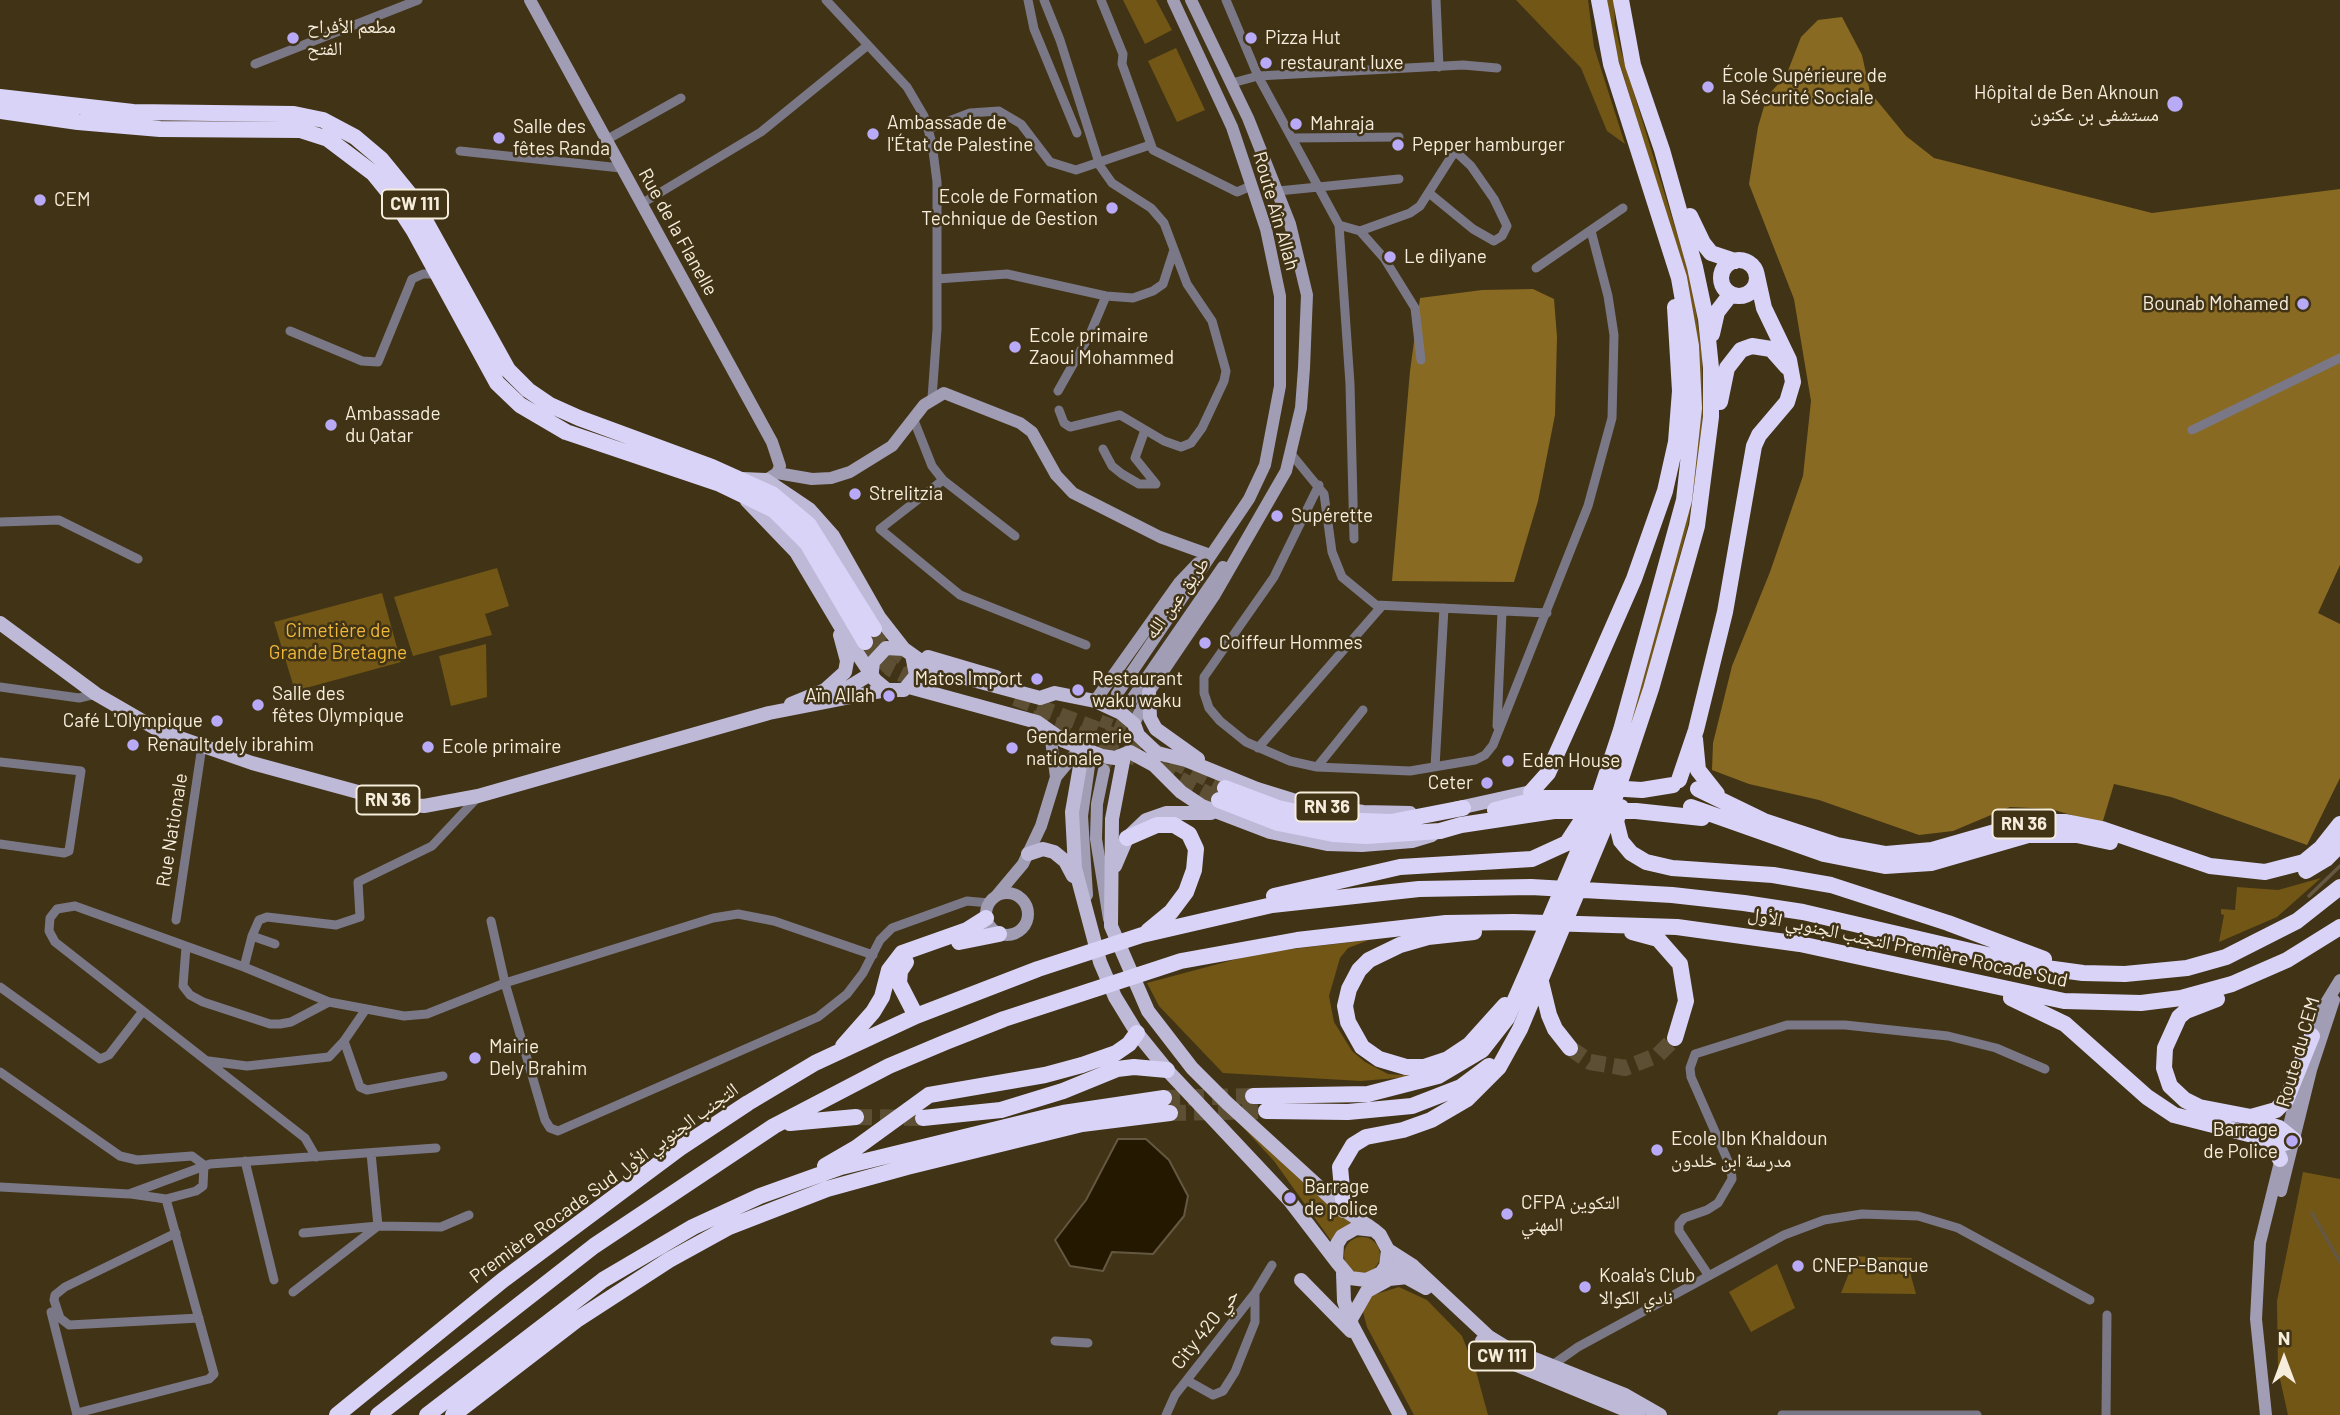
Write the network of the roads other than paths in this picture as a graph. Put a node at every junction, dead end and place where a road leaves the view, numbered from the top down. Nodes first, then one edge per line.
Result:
1 (418, 0) edge
2 (530, 0) edge
3 (826, 0) edge
4 (1028, 0) edge
5 (1044, 0) edge
6 (1101, 0) edge
7 (1173, 0) edge
8 (1191, 0) edge
9 (1226, 0) edge
10 (1436, 0) edge
11 (1599, 0) edge
12 (1621, 0) edge
13 (868, 45) junction
14 (255, 64) dead end
15 (1439, 67) junction
16 (1497, 68) dead end
17 (1258, 76) junction
18 (1232, 83) junction
19 (0, 97) edge
20 (681, 98) dead end
21 (0, 111) edge
22 (928, 128) junction
23 (1077, 133) dead end
24 (1399, 137) dead end
25 (1292, 138) junction
26 (606, 140) junction
27 (1150, 145) junction
28 (460, 150) dead end
29 (1662, 150) junction
30 (1099, 163) junction
31 (621, 168) junction
32 (1399, 179) dead end
33 (1319, 185) junction
34 (1251, 186) junction
35 (1278, 191) junction
36 (1429, 193) junction
37 (641, 204) junction
38 (1656, 205) junction
39 (1623, 208) dead end
40 (1339, 225) junction
41 (1360, 231) junction
42 (1591, 231) junction
43 (1174, 250) junction
44 (1735, 261) junction
45 (1536, 268) dead end
46 (1181, 269) junction
47 (436, 274) junction
48 (1757, 276) junction
49 (937, 279) junction
50 (1163, 284) junction
51 (1735, 295) junction
52 (1107, 296) junction
53 (290, 331) dead end
54 (1783, 345) junction
55 (1710, 350) junction
56 (2340, 358) edge
57 (1420, 360) dead end
58 (1058, 391) dead end
59 (1791, 391) junction
60 (932, 398) junction
61 (1059, 410) dead end
62 (913, 418) junction
63 (1145, 430) junction
64 (2192, 430) dead end
65 (1103, 449) dead end
66 (1292, 455) junction
67 (1706, 470) junction
68 (771, 477) junction
69 (943, 480) junction
70 (739, 485) junction
71 (1319, 485) junction
72 (1259, 519) junction
73 (0, 522) edge
74 (1015, 536) dead end
75 (1354, 539) dead end
76 (1210, 555) junction
77 (138, 559) dead end
78 (830, 607) junction
79 (1381, 607) junction
80 (1444, 608) junction
81 (1502, 612) junction
82 (1547, 613) junction
83 (0, 623) edge
84 (876, 633) junction
85 (1086, 645) dead end
86 (908, 652) junction
87 (872, 672) junction
88 (0, 687) edge
89 (909, 687) junction
90 (887, 690) junction
91 (1149, 692) junction
92 (1055, 693) junction
93 (96, 694) junction
94 (1117, 694) tunnel mouth
95 (1040, 698) junction
96 (1095, 701) junction
97 (1130, 702) tunnel mouth
98 (806, 707) junction
99 (1363, 710) dead end
100 (769, 713) junction
101 (1037, 722) junction
102 (1136, 730) junction
103 (1696, 730) junction
104 (1497, 732) junction
105 (1050, 733) junction
106 (202, 746) junction
107 (1081, 748) junction
108 (1258, 748) junction
109 (1127, 754) junction
110 (1621, 758) junction
111 (0, 762) edge
112 (1089, 766) tunnel mouth
113 (1435, 766) junction
114 (1317, 767) junction
115 (1104, 770) tunnel mouth
116 (1056, 778) junction
117 (1697, 781) junction
118 (1676, 782) junction
119 (1531, 792) junction
120 (1222, 794) junction
121 (478, 796) junction
122 (1683, 806) junction
123 (1463, 808) joint
124 (1744, 819) junction
125 (1599, 821) junction
126 (2340, 824) edge
127 (1461, 825) junction
128 (1127, 838) junction
129 (0, 844) edge
130 (2340, 845) edge
131 (1026, 859) junction
132 (1111, 877) junction
133 (1077, 884) junction
134 (2340, 887) edge
135 (1023, 900) junction
136 (990, 905) junction
137 (1210, 919) junction
138 (176, 920) dead end
139 (491, 921) dead end
140 (1514, 922) junction
141 (1592, 923) junction
142 (1090, 925) junction
143 (1111, 926) junction
144 (2340, 927) edge
145 (999, 934) junction
146 (1142, 935) junction
147 (251, 936) junction
148 (275, 944) dead end
149 (186, 947) junction
150 (2308, 948) junction
151 (873, 955) junction
152 (1902, 964) junction
153 (244, 967) junction
154 (1539, 973) junction
155 (2083, 973) junction
156 (2340, 980) edge
157 (505, 983) junction
158 (0, 987) edge
159 (329, 1002) junction
160 (366, 1009) junction
161 (143, 1011) junction
162 (916, 1016) junction
163 (1520, 1029) junction
164 (1137, 1033) junction
165 (2312, 1036) junction
166 (1675, 1038) tunnel mouth
167 (344, 1041) junction
168 (1570, 1048) tunnel mouth
169 (836, 1052) junction
170 (207, 1061) junction
171 (2045, 1069) dead end
172 (1167, 1070) junction
173 (0, 1072) edge
174 (443, 1076) dead end
175 (1253, 1096) tunnel mouth
176 (1266, 1111) tunnel mouth
177 (856, 1117) tunnel mouth
178 (923, 1118) tunnel mouth
179 (2237, 1123) junction
180 (774, 1126) junction
181 (2288, 1139) junction
182 (436, 1148) dead end
183 (371, 1153) junction
184 (316, 1157) junction
185 (2280, 1159) junction
186 (245, 1161) junction
187 (204, 1166) junction
188 (795, 1183) junction
189 (0, 1187) edge
190 (129, 1194) junction
191 (166, 1199) junction
192 (1344, 1210) junction
193 (469, 1215) dead end
194 (378, 1226) junction
195 (1374, 1230) junction
196 (176, 1233) junction
197 (303, 1233) dead end
198 (1388, 1250) junction
199 (2261, 1259) junction
200 (1272, 1265) dead end
201 (1386, 1266) junction
202 (1339, 1267) junction
203 (1709, 1276) junction
204 (1409, 1277) junction
205 (274, 1280) dead end
206 (1301, 1280) dead end
207 (293, 1292) dead end
208 (1255, 1293) junction
209 (2090, 1300) dead end
210 (51, 1312) dead end
211 (2107, 1315) dead end
212 (200, 1318) junction
213 (1351, 1320) junction
214 (1055, 1341) dead end
215 (1088, 1343) dead end
216 (1363, 1346) junction
217 (1551, 1366) junction
218 (1188, 1381) junction
219 (77, 1414) edge
220 (337, 1415) edge
221 (378, 1415) edge
222 (426, 1415) edge
223 (453, 1415) edge
224 (1166, 1415) edge
225 (1400, 1415) edge
226 (1638, 1415) edge
227 (1660, 1415) edge
228 (1782, 1415) edge
229 (1877, 1415) edge
230 (1977, 1415) edge
231 (2106, 1415) edge
232 (2266, 1415) edge

1 - 14 street
2 - 26 main road, Rue de la Flanelle
3 - 13 street
4 - 23 street
5 - 30 street
6 - 27 street
7 - 34 main road, Route Aîn Allah
8 - 18 main road, Route Aîn Allah
9 - 17 street
10 - 15 street
11 - 38 highway
12 - 29 highway
13 - 22 street
13 - 37 street
15 - 16 street
15 - 17 street
17 - 18 street
17 - 25 street
18 - 35 main road, Route Aîn Allah
19 - 70 highway, CW 111
20 - 26 street
21 - 47 highway, CW 111
22 - 30 street
22 - 49 street
24 - 25 street
25 - 33 street
26 - 31 main road, Rue de la Flanelle
27 - 30 street
27 - 34 street
28 - 31 street
29 - 44 highway
29 - 55 highway
30 - 43 street
31 - 37 main road, Rue de la Flanelle
32 - 33 street
33 - 35 street
33 - 40 street
34 - 76 main road, Route Aîn Allah
35 - 66 main road, Route Aîn Allah
36 - 36 street
36 - 41 street
37 - 68 main road, Rue de la Flanelle
38 - 110 highway
38 - 119 highway
39 - 42 street
40 - 41 street
40 - 75 street
41 - 57 street
42 - 45 street
42 - 82 street
43 - 46 street
43 - 50 street
44 - 48 highway
44 - 51 highway
46 - 50 street
46 - 63 street
47 - 53 street
47 - 70 highway, CW 111
48 - 51 highway
48 - 54 highway
49 - 52 street
49 - 60 street
50 - 52 street
51 - 54 highway
51 - 55 highway
52 - 58 street
54 - 59 highway
55 - 67 highway
56 - 64 street
59 - 67 highway
59 - 103 highway
60 - 62 main road
60 - 76 main road
61 - 63 street
62 - 68 main road
62 - 69 street
63 - 65 street
66 - 71 street
66 - 72 main road, Route Aîn Allah
67 - 110 highway
68 - 70 main road
68 - 84 main road
69 - 74 street
69 - 85 street
70 - 78 main road
70 - 84 highway, CW 111
71 - 79 street
71 - 108 street
72 - 91 main road
72 - 97 main road, طريق عين الله
73 - 77 street
76 - 94 main road, طريق عين الله
76 - 96 main road
78 - 87 main road
78 - 100 main road
79 - 80 street
79 - 108 street
80 - 81 street
80 - 113 street
81 - 82 street
81 - 104 street
82 - 104 street
83 - 93 main road, RN 36
84 - 86 main road
84 - 92 main road
86 - 87 main road
86 - 89 main road
86 - 95 main road
87 - 90 main road
87 - 98 main road, RN 36
88 - 93 street
89 - 90 main road
89 - 101 main road
90 - 98 main road, RN 36
91 - 102 main road
91 - 120 main road
92 - 95 main road
92 - 96 main road
93 - 106 main road, RN 36
95 - 101 main road
96 - 102 main road
98 - 100 main road, RN 36
99 - 114 street
100 - 121 main road, RN 36
101 - 105 main road
102 - 109 main road
102 - 120 main road
103 - 117 highway
103 - 118 highway
104 - 113 street
105 - 107 main road
105 - 116 main road
106 - 121 main road, RN 36
106 - 138 street, Rue Nationale
107 - 109 main road
107 - 116 main road
107 - 133 main road
108 - 114 street
109 - 120 main road
109 - 132 main road
110 - 125 highway
110 - 125 highway
111 - 129 street
112 - 142 main road
113 - 114 street
115 - 143 main road
116 - 131 main road
117 - 118 highway
117 - 122 highway
117 - 124 highway, RN 36
118 - 119 highway
118 - 122 highway
119 - 123 main road
120 - 123 highway
120 - 127 highway
120 - 128 main road
121 - 147 street
122 - 124 highway, RN 36
122 - 127 highway, RN 36
124 - 126 highway, RN 36
124 - 127 highway
124 - 130 highway, RN 36
125 - 137 highway
125 - 154 highway
125 - 155 highway
128 - 132 main road
128 - 146 highway
131 - 133 main road
131 - 135 main road
131 - 136 main road
132 - 143 main road
133 - 142 main road
134 - 155 highway, التجنب الجنوبي الأول Première Rocade Sud
135 - 136 main road
135 - 145 main road
136 - 145 main road
136 - 151 street
136 - 169 highway
137 - 146 highway, التجنب الجنوبي الأول Première Rocade Sud
137 - 155 highway, التجنب الجنوبي الأول Première Rocade Sud
139 - 157 street
140 - 141 highway, التجنب الجنوبي الأول Première Rocade Sud
140 - 154 highway
140 - 180 highway, التجنب الجنوبي الأول Première Rocade Sud
141 - 152 highway, التجنب الجنوبي الأول Première Rocade Sud
141 - 166 highway
142 - 164 main road
143 - 192 main road
144 - 150 highway, التجنب الجنوبي الأول Première Rocade Sud
145 - 162 highway
146 - 162 highway, التجنب الجنوبي الأول Première Rocade Sud
147 - 148 street
147 - 153 street
149 - 153 street
149 - 159 street
149 - 161 street
150 - 152 highway, التجنب الجنوبي الأول Première Rocade Sud
150 - 179 highway
151 - 157 street
151 - 157 street
152 - 179 highway
153 - 159 street
154 - 163 highway
154 - 168 highway
154 - 175 highway
156 - 165 main road, Route du CEM
156 - 181 main road, Route du CEM
157 - 160 street
158 - 161 street
159 - 160 street
160 - 167 street
161 - 170 street
162 - 169 highway, Première Rocade Sud التجنب الجنوبي الأول
163 - 176 highway
163 - 192 highway
164 - 172 main road
164 - 188 highway
165 - 179 highway
165 - 181 main road, Route du CEM
167 - 170 street
167 - 174 street
169 - 220 highway, Première Rocade Sud التجنب الجنوبي الأول
170 - 184 street
171 - 203 street
172 - 178 highway
172 - 202 main road
173 - 187 street
177 - 180 highway
179 - 181 highway
179 - 185 highway
180 - 221 highway
181 - 185 main road, Route du CEM
181 - 199 main road, Route du CEM
182 - 183 street
183 - 184 street
183 - 194 street
184 - 186 street
185 - 199 main road, Route du CEM
186 - 187 street
186 - 205 street
187 - 190 street
187 - 191 street
188 - 222 highway
188 - 223 highway
189 - 190 street
190 - 191 street
191 - 196 street
192 - 195 main road
193 - 194 street
194 - 197 street
194 - 207 street
195 - 198 main road
195 - 202 main road
196 - 212 street
196 - 212 street
198 - 201 main road
198 - 217 main road
199 - 232 main road
200 - 208 street, City 420 حي
201 - 202 main road
201 - 204 main road, CW 111
202 - 213 main road
203 - 209 street
203 - 217 street
204 - 213 main road
204 - 226 main road, CW 111
206 - 216 main road
208 - 218 street, City 420 حي
208 - 218 street
210 - 219 street
211 - 231 street
212 - 219 street
213 - 216 main road
214 - 215 street
216 - 225 main road
217 - 227 main road
218 - 224 street, City 420 حي
228 - 229 street
229 - 230 street

